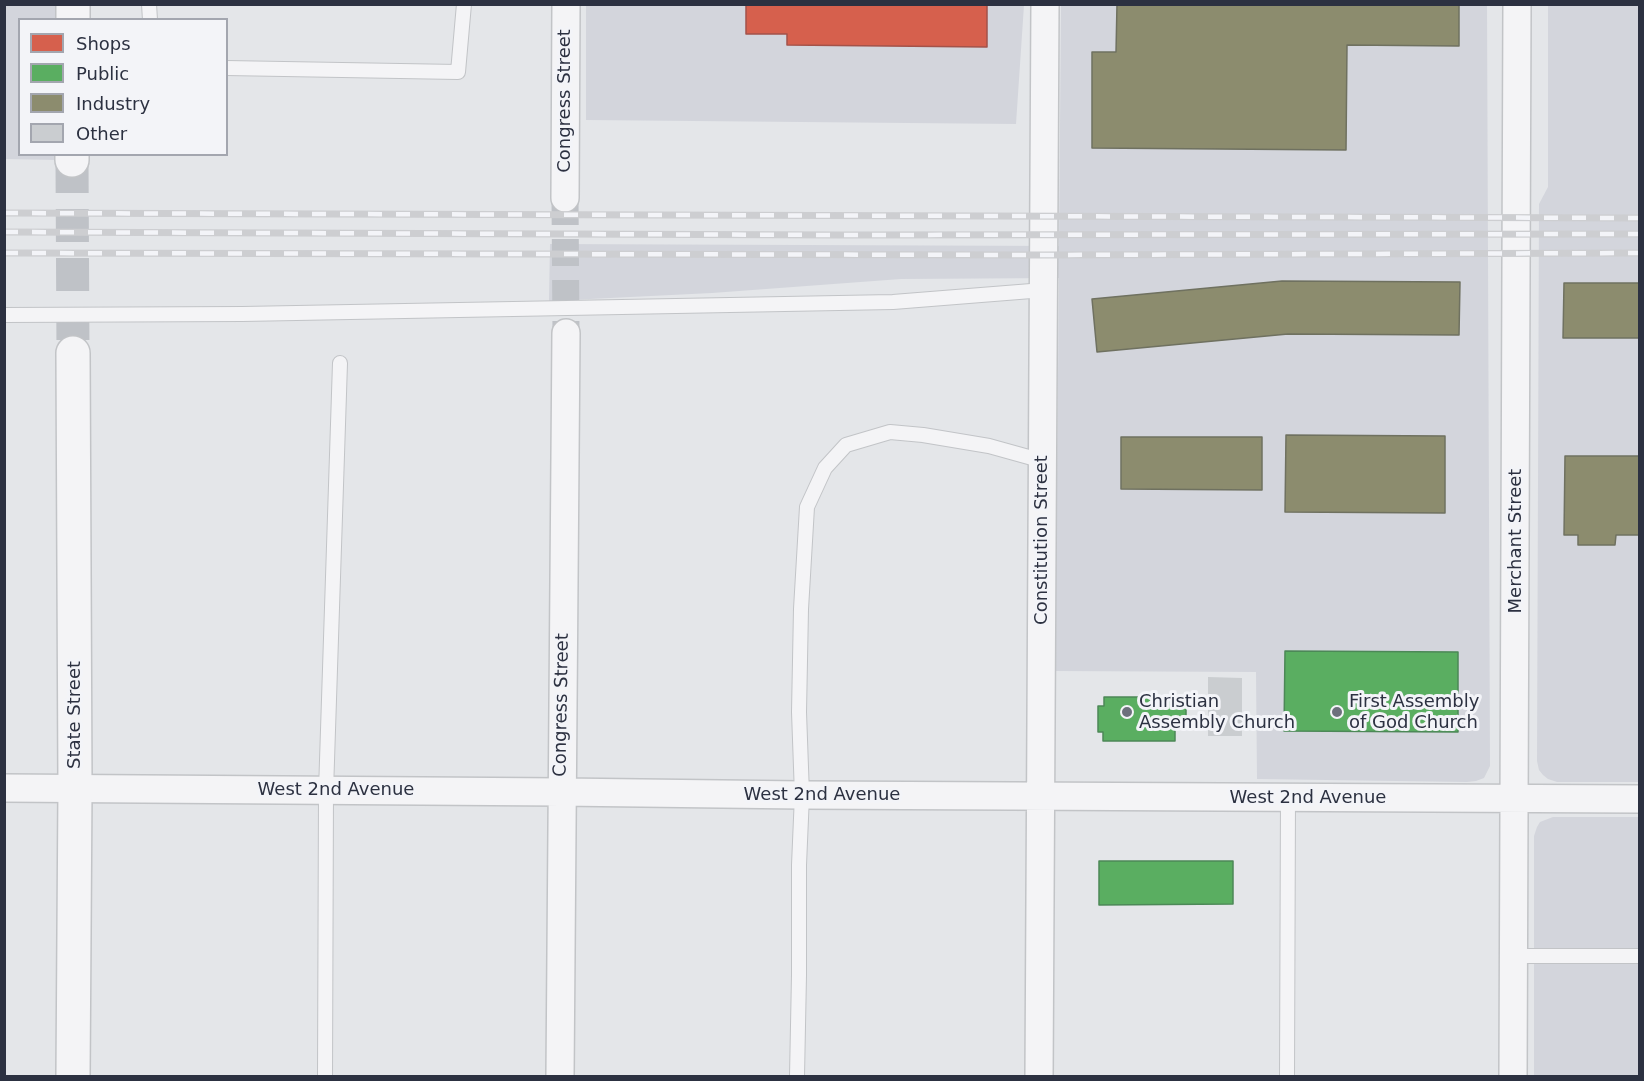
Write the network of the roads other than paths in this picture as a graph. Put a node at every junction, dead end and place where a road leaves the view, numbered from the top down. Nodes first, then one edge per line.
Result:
1 (464, 4) edge
2 (566, 4) edge
3 (1045, 4) edge
4 (1517, 4) edge
5 (228, 68) edge
6 (565, 198) tunnel mouth
7 (1044, 290) junction
8 (4, 315) edge
9 (566, 333) tunnel mouth
10 (73, 353) tunnel mouth
11 (340, 363) dead end
12 (1042, 461) junction
13 (4, 788) edge
14 (75, 788) junction
15 (326, 791) junction
16 (561, 792) junction
17 (802, 795) junction
18 (1041, 796) junction
19 (1288, 797) junction
20 (1515, 799) junction
21 (1640, 799) edge
22 (1514, 956) junction
23 (1640, 956) edge
24 (73, 1077) edge
25 (324, 1077) edge
26 (560, 1077) edge
27 (797, 1077) edge
28 (1039, 1077) edge
29 (1287, 1077) edge
30 (1513, 1077) edge

1 - 5 lane
2 - 6 street, Congress Street
3 - 7 street, Constitution Street
4 - 20 street, Merchant Street
7 - 8 lane
7 - 12 street, Constitution Street
9 - 16 street, Congress Street
10 - 14 street, State Street
11 - 15 lane
12 - 17 lane
12 - 18 street, Constitution Street
13 - 14 street, West 2nd Avenue
14 - 15 street, West 2nd Avenue
14 - 24 street, State Street
15 - 16 street, West 2nd Avenue
15 - 25 lane
16 - 17 street, West 2nd Avenue
16 - 26 street, Congress Street
17 - 18 street, West 2nd Avenue
17 - 27 lane
18 - 19 street, West 2nd Avenue
18 - 28 street, Constitution Street
19 - 20 street, West 2nd Avenue
19 - 29 lane
20 - 21 street, West 2nd Avenue
20 - 22 street, Merchant Street
22 - 23 lane
22 - 30 street, Merchant Street

